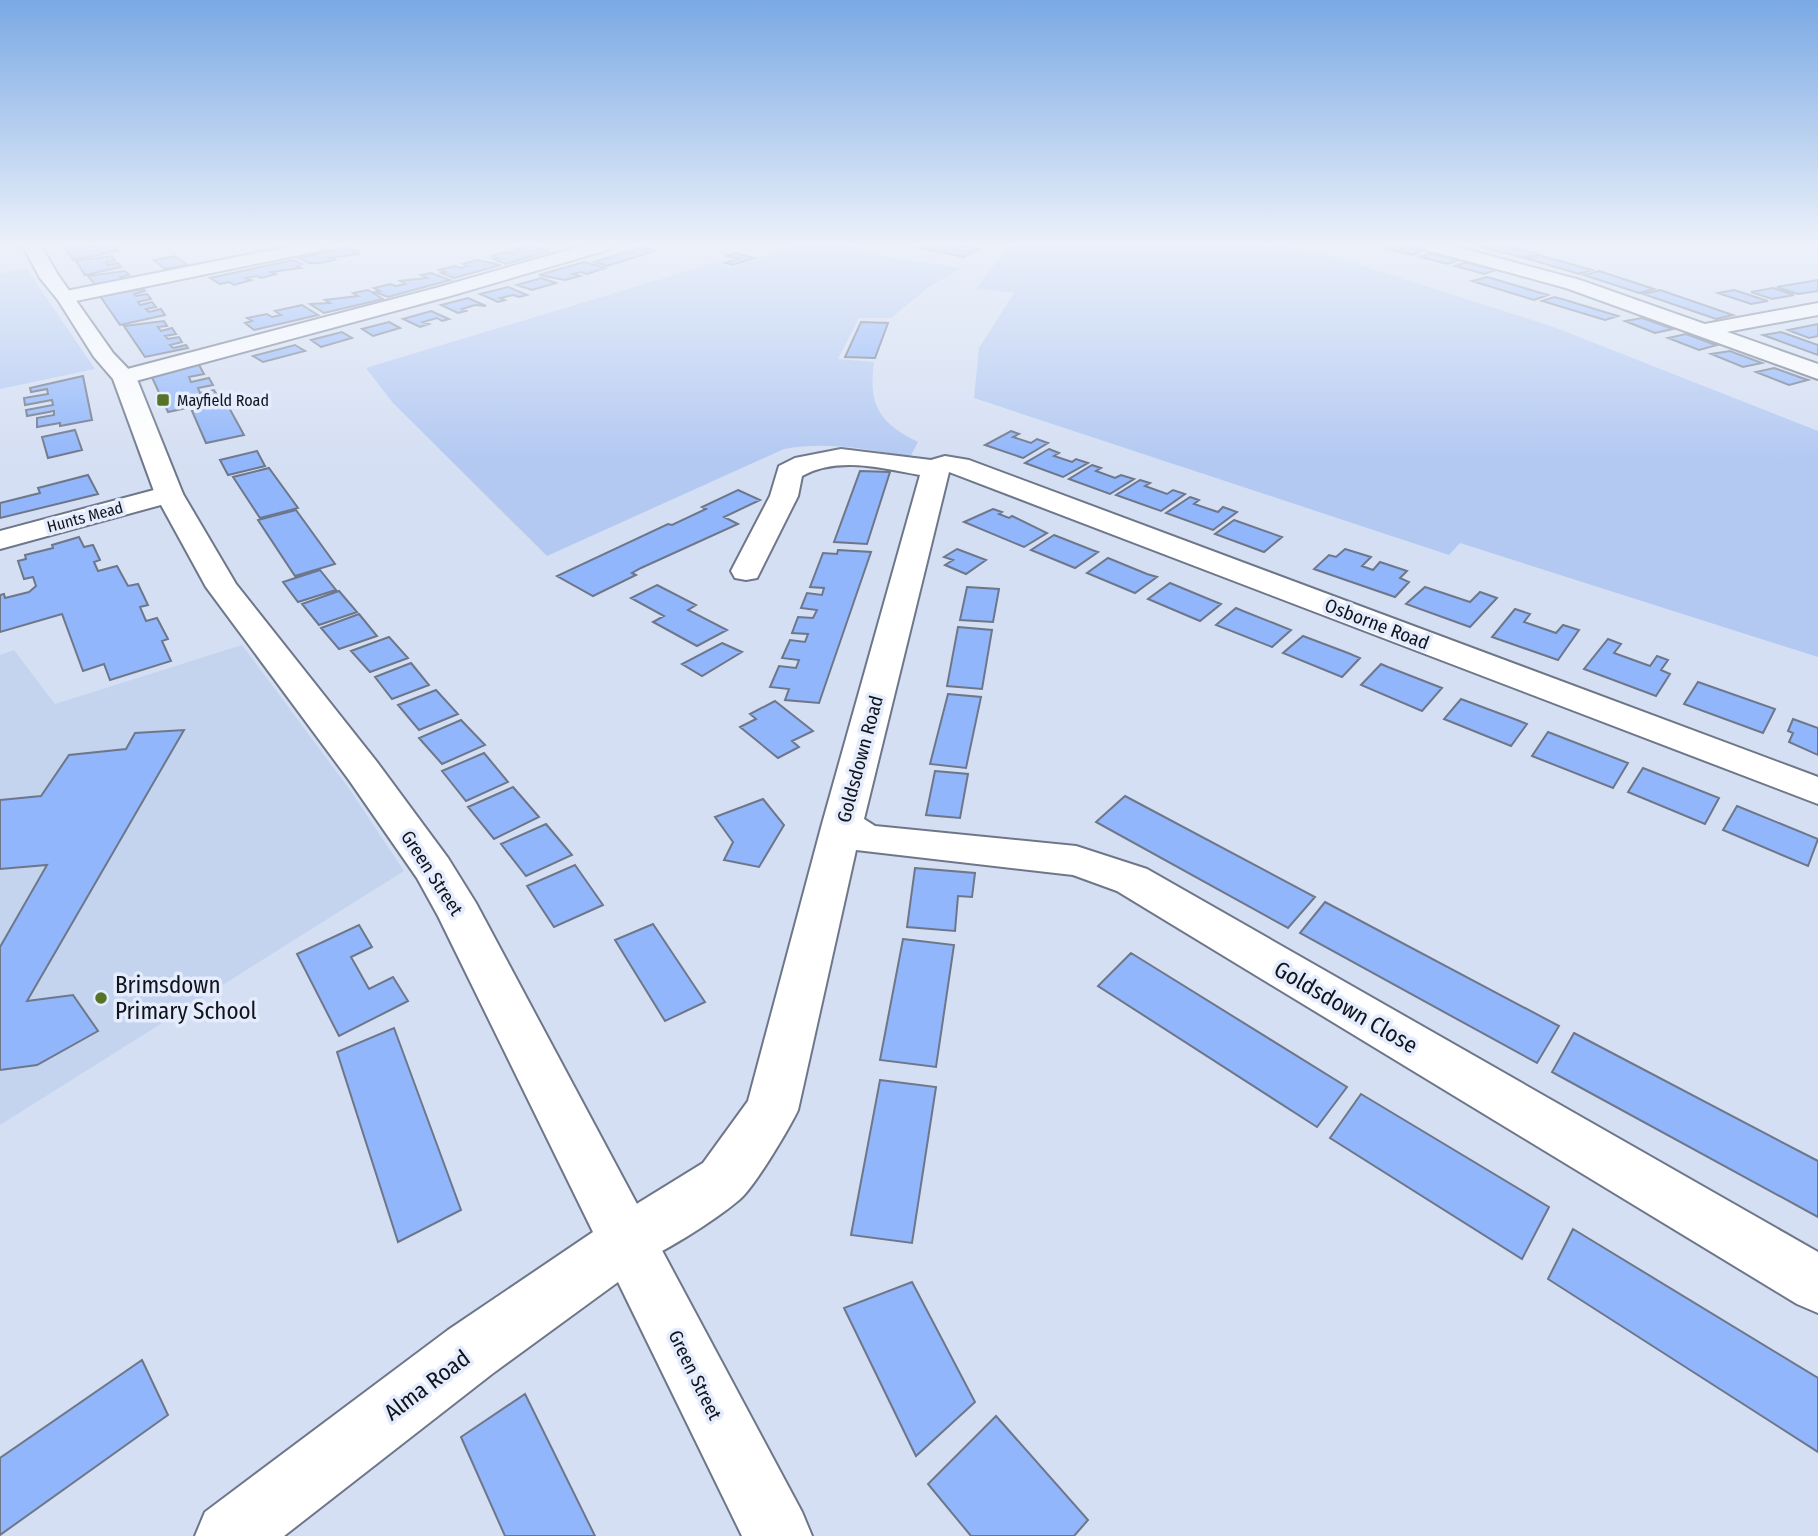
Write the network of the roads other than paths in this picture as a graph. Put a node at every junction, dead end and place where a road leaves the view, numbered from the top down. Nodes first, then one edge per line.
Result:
1 (79, 318) edge
2 (347, 318) edge
3 (1670, 318) edge
4 (1771, 318) edge
5 (1705, 330) junction
6 (1818, 372) edge
7 (124, 377) junction
8 (936, 469) junction
9 (169, 494) junction
10 (0, 540) edge
11 (746, 571) dead end
12 (1818, 791) edge
13 (842, 824) junction
14 (629, 1240) junction
15 (1818, 1284) edge
16 (229, 1536) edge
17 (778, 1536) edge

1 - 7 street, Green Street
2 - 7 street
3 - 5 street
4 - 5 street
5 - 6 street
7 - 9 street, Green Street
8 - 11 street
8 - 12 street, Osborne Road
8 - 13 street, Goldsdown Road
9 - 10 street, Hunts Mead
9 - 14 street, Green Street
13 - 14 street, Goldsdown Road
13 - 15 street, Goldsdown Close
14 - 16 street, Alma Road
14 - 17 street, Green Street

